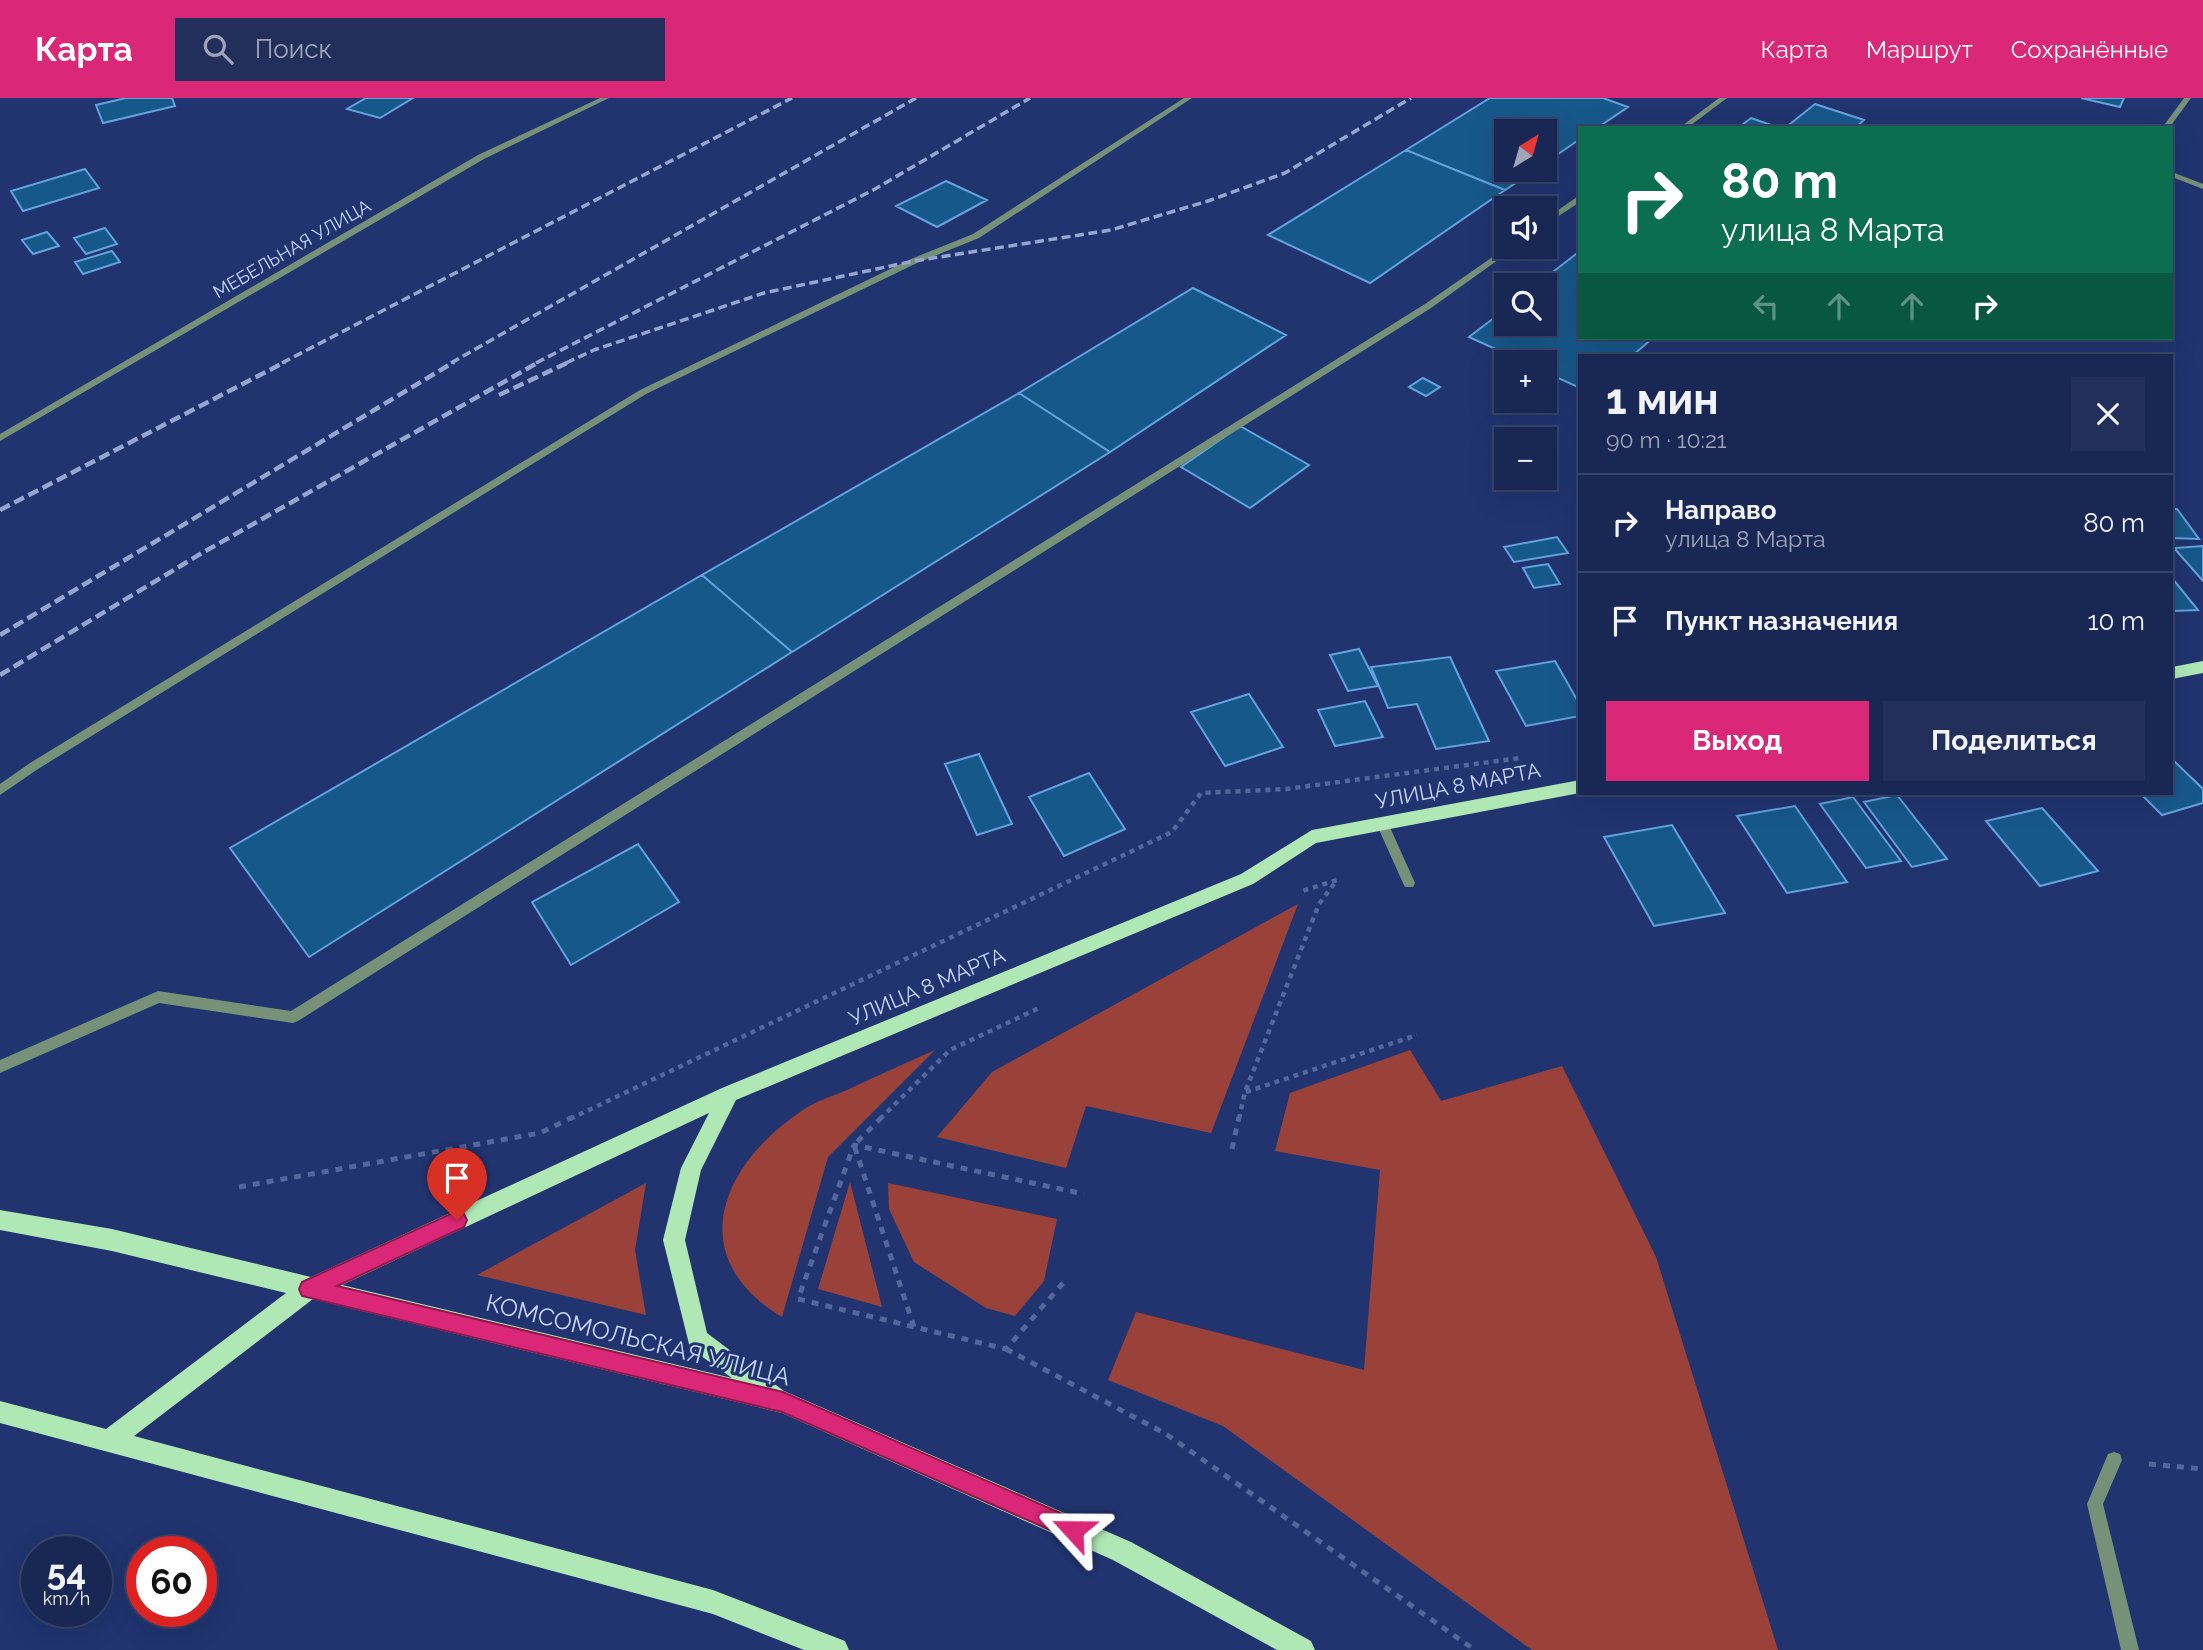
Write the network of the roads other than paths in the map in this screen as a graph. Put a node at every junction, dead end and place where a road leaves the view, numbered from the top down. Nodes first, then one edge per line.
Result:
1 (576, 98) edge
2 (606, 98) edge
3 (1189, 98) edge
4 (1724, 98) edge
5 (2188, 98) edge
6 (592, 104) junction
7 (1685, 126) edge
8 (2167, 126) edge
9 (2173, 174) edge
10 (2203, 187) edge
11 (1578, 200) edge
12 (1557, 215) edge
13 (1495, 259) edge
14 (0, 438) edge
15 (2203, 667) edge
16 (2173, 673) edge
17 (1578, 786) edge
18 (0, 790) edge
19 (1382, 823) junction
20 (1409, 883) dead end
21 (0, 1067) edge
22 (729, 1094) junction
23 (0, 1220) edge
24 (309, 1289) junction
25 (783, 1402) junction
26 (1, 1412) edge
27 (109, 1441) junction
28 (2114, 1460) road end
29 (836, 1650) edge
30 (1302, 1650) edge
31 (2130, 1650) edge

1 - 6 street
2 - 6 street, МЕБЕЛЬНАЯ УЛИЦА
3 - 18 street
4 - 7 lane
5 - 8 lane
6 - 14 street, МЕБЕЛЬНАЯ УЛИЦА
9 - 10 street
11 - 12 street
13 - 21 street
15 - 16 main road
17 - 19 main road, УЛИЦА 8 МАРТА
19 - 20 street
19 - 22 main road, УЛИЦА 8 МАРТА
22 - 24 main road, УЛИЦА 8 МАРТА
22 - 25 main road
23 - 24 main road, КОМСОМОЛЬСКАЯ УЛИЦА
24 - 25 main road, КОМСОМОЛЬСКАЯ УЛИЦА
24 - 27 main road, УЛИЦА 8 МАРТА
25 - 30 main road, КОМСОМОЛЬСКАЯ УЛИЦА
26 - 27 main road
27 - 29 main road
28 - 31 street

